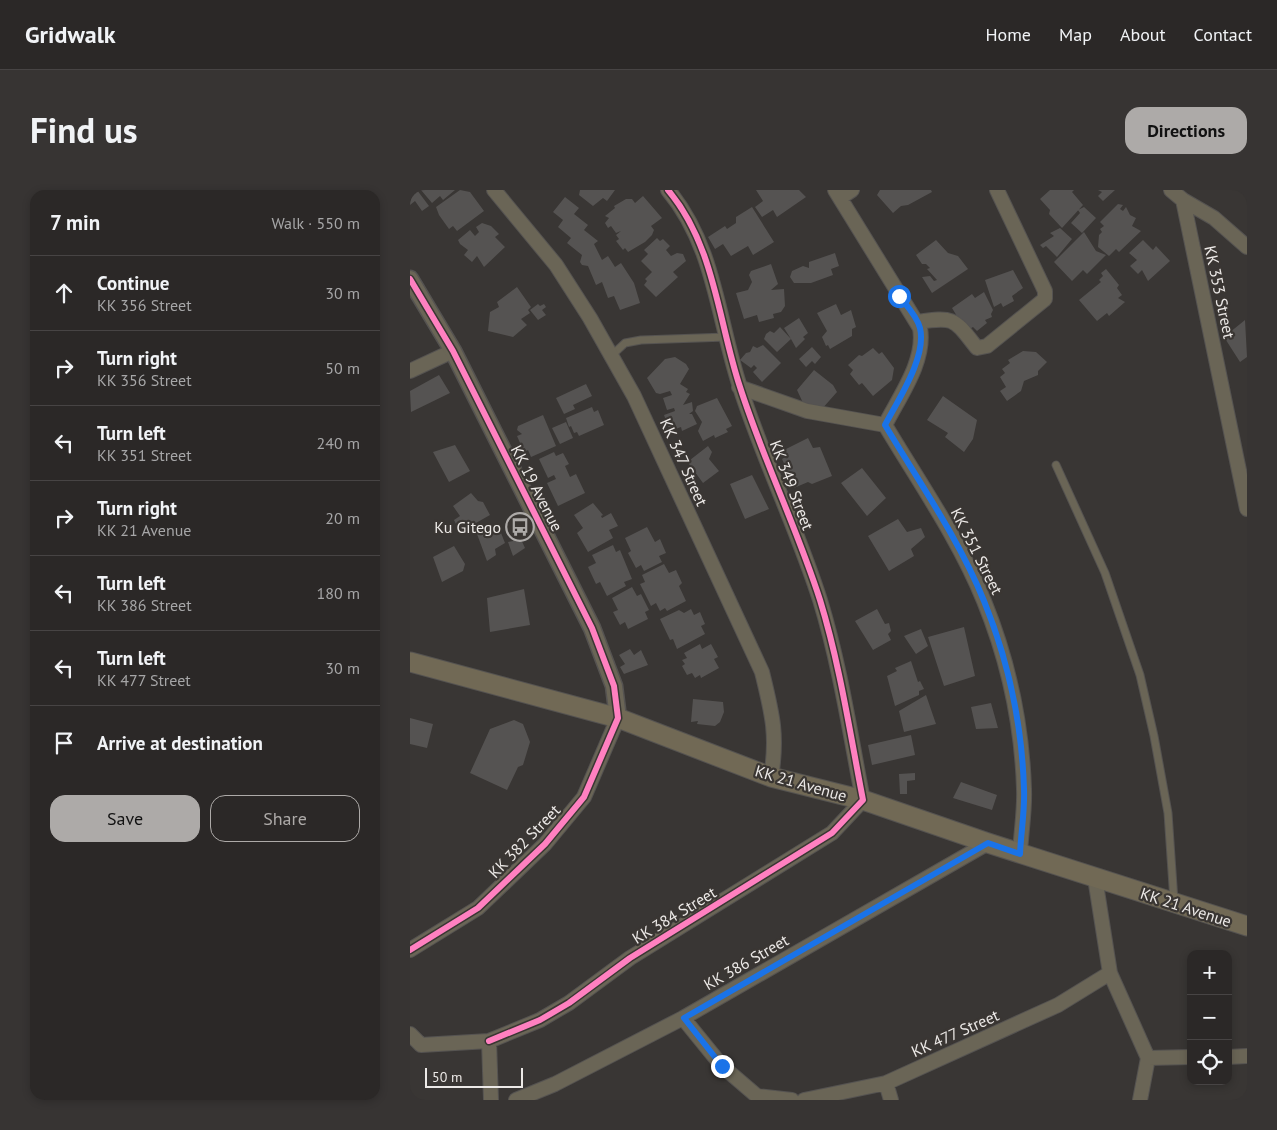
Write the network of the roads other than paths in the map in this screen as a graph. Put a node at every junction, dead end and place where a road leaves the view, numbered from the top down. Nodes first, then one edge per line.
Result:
1 (494, 190) edge
2 (668, 190) edge
3 (852, 190) edge
4 (997, 190) edge
5 (1171, 190) edge
6 (837, 194) edge
7 (1183, 200) junction
8 (1247, 247) edge
9 (410, 279) edge
10 (918, 322) junction
11 (727, 337) junction
12 (453, 351) junction
13 (611, 356) junction
14 (410, 371) edge
15 (739, 387) junction
16 (885, 425) junction
17 (1056, 465) dead end
18 (1247, 508) edge
19 (410, 662) edge
20 (618, 718) junction
21 (771, 777) junction
22 (864, 800) junction
23 (988, 843) junction
24 (1020, 854) junction
25 (1095, 878) junction
26 (1174, 904) junction
27 (1247, 926) edge
28 (410, 950) edge
29 (1110, 973) junction
30 (684, 1018) junction
31 (410, 1034) edge
32 (489, 1041) junction
33 (1247, 1056) edge
34 (1232, 1057) edge
35 (1148, 1058) junction
36 (1187, 1058) edge
37 (886, 1083) junction
38 (491, 1100) edge
39 (516, 1100) edge
40 (792, 1100) edge
41 (804, 1100) edge
42 (891, 1100) edge
43 (1140, 1100) edge

1 - 13 street, KK 347 Street
2 - 11 street, KK 349 Street
3 - 6 street
4 - 10 street
5 - 7 street
6 - 10 street
7 - 8 street
7 - 18 street, KK 353 Street
9 - 12 street, KK 19 Avenue
10 - 16 street
11 - 13 lane
11 - 15 street, KK 349 Street
12 - 14 street
12 - 20 street, KK 19 Avenue
13 - 21 street, KK 347 Street
15 - 16 street
15 - 22 street, KK 349 Street
16 - 24 street, KK 351 Street
17 - 26 lane
19 - 20 main road, KK 21 Avenue
20 - 21 main road, KK 21 Avenue
20 - 28 street, KK 382 Street
21 - 22 main road, KK 21 Avenue
22 - 23 main road, KK 21 Avenue
22 - 32 street, KK 384 Street
23 - 24 main road, KK 21 Avenue
23 - 30 street, KK 386 Street
24 - 25 main road, KK 21 Avenue
25 - 26 main road, KK 21 Avenue
25 - 29 street
26 - 27 main road, KK 21 Avenue
29 - 35 street
29 - 37 street, KK 477 Street
30 - 39 street, KK 386 Street
30 - 40 street
31 - 32 street, KK 384 Street
32 - 38 street
33 - 34 street
35 - 36 street
35 - 43 street
37 - 41 street, KK 477 Street
37 - 42 street

